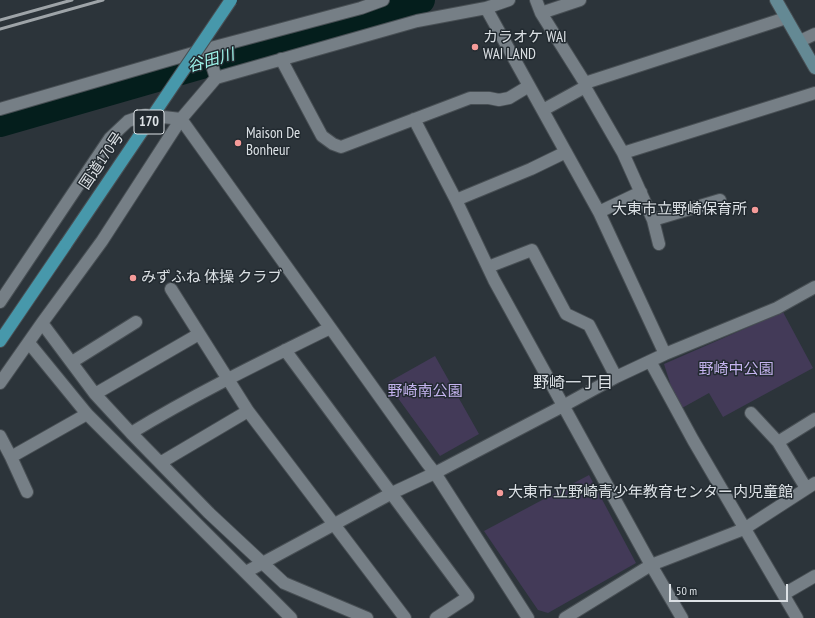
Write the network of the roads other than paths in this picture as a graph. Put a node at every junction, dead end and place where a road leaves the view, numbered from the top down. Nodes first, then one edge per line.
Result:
1 (231, 0) edge
2 (383, 0) edge
3 (509, 0) edge
4 (536, 0) edge
5 (580, 0) edge
6 (776, 0) edge
7 (486, 8) junction
8 (541, 13) junction
9 (786, 18) junction
10 (815, 34) edge
11 (800, 41) junction
12 (207, 49) junction
13 (281, 60) junction
14 (815, 68) edge
15 (216, 78) junction
16 (585, 85) junction
17 (529, 86) junction
18 (815, 93) edge
19 (0, 109) edge
20 (543, 110) junction
21 (182, 119) junction
22 (414, 119) junction
23 (566, 152) junction
24 (623, 153) junction
25 (641, 192) junction
26 (456, 200) junction
27 (720, 200) dead end
28 (599, 212) junction
29 (653, 220) junction
30 (659, 244) dead end
31 (488, 267) junction
32 (815, 287) edge
33 (171, 289) dead end
34 (0, 302) edge
35 (136, 322) dead end
36 (42, 323) junction
37 (330, 328) junction
38 (200, 334) junction
39 (0, 341) edge
40 (29, 343) junction
41 (285, 350) junction
42 (665, 354) junction
43 (650, 361) junction
44 (72, 362) junction
45 (616, 376) junction
46 (228, 378) junction
47 (0, 383) edge
48 (95, 394) junction
49 (563, 406) junction
50 (248, 411) junction
51 (751, 413) dead end
52 (87, 414) junction
53 (815, 419) edge
54 (131, 433) junction
55 (0, 436) edge
56 (778, 442) junction
57 (11, 457) junction
58 (160, 464) junction
59 (435, 473) junction
60 (810, 486) edge
61 (27, 492) dead end
62 (392, 493) junction
63 (334, 524) junction
64 (744, 529) junction
65 (262, 563) junction
66 (651, 565) junction
67 (246, 572) junction
68 (815, 576) edge
69 (784, 594) junction
70 (291, 618) edge
71 (366, 618) edge
72 (405, 618) edge
73 (436, 618) edge
74 (528, 618) edge
75 (565, 618) edge
76 (682, 618) edge
77 (797, 618) edge

1 - 39 highway, 国道170号 / 170, bridge
2 - 12 street
3 - 7 street
4 - 8 street
5 - 8 street
6 - 9 main road
7 - 13 street
7 - 17 street
8 - 16 street
9 - 11 main road
9 - 16 street
10 - 11 street
11 - 14 main road
12 - 15 street
12 - 19 street
13 - 15 street
13 - 22 street
15 - 21 street
16 - 20 street
16 - 24 street
17 - 20 street
17 - 22 street
18 - 24 street
20 - 23 street
21 - 34 street
21 - 36 street
21 - 37 street
22 - 26 street
23 - 26 street
23 - 28 street
24 - 25 street
25 - 28 street
25 - 29 street
26 - 31 street
27 - 29 street
28 - 42 street
29 - 30 street
31 - 45 street
31 - 49 street
32 - 42 street
33 - 38 street
35 - 44 street
36 - 40 street
36 - 44 street
37 - 41 street
37 - 59 street
38 - 46 street
38 - 48 street
40 - 47 street
40 - 52 street
41 - 46 street
41 - 62 street
42 - 43 street
43 - 45 street
43 - 64 street
44 - 48 street
45 - 49 street
46 - 50 street
46 - 54 street
48 - 54 street
49 - 59 street
49 - 66 street
50 - 58 street
50 - 63 street
51 - 56 street
52 - 57 street
52 - 67 street
53 - 56 street
54 - 58 street
55 - 57 street
56 - 60 street
57 - 61 street
58 - 65 street
59 - 62 street
59 - 74 street
60 - 64 street
62 - 63 street
62 - 73 street
63 - 65 street
63 - 72 street
64 - 66 street
64 - 69 street
65 - 67 street
65 - 71 street
66 - 75 street
66 - 76 street
67 - 70 street
68 - 69 street
69 - 77 street

